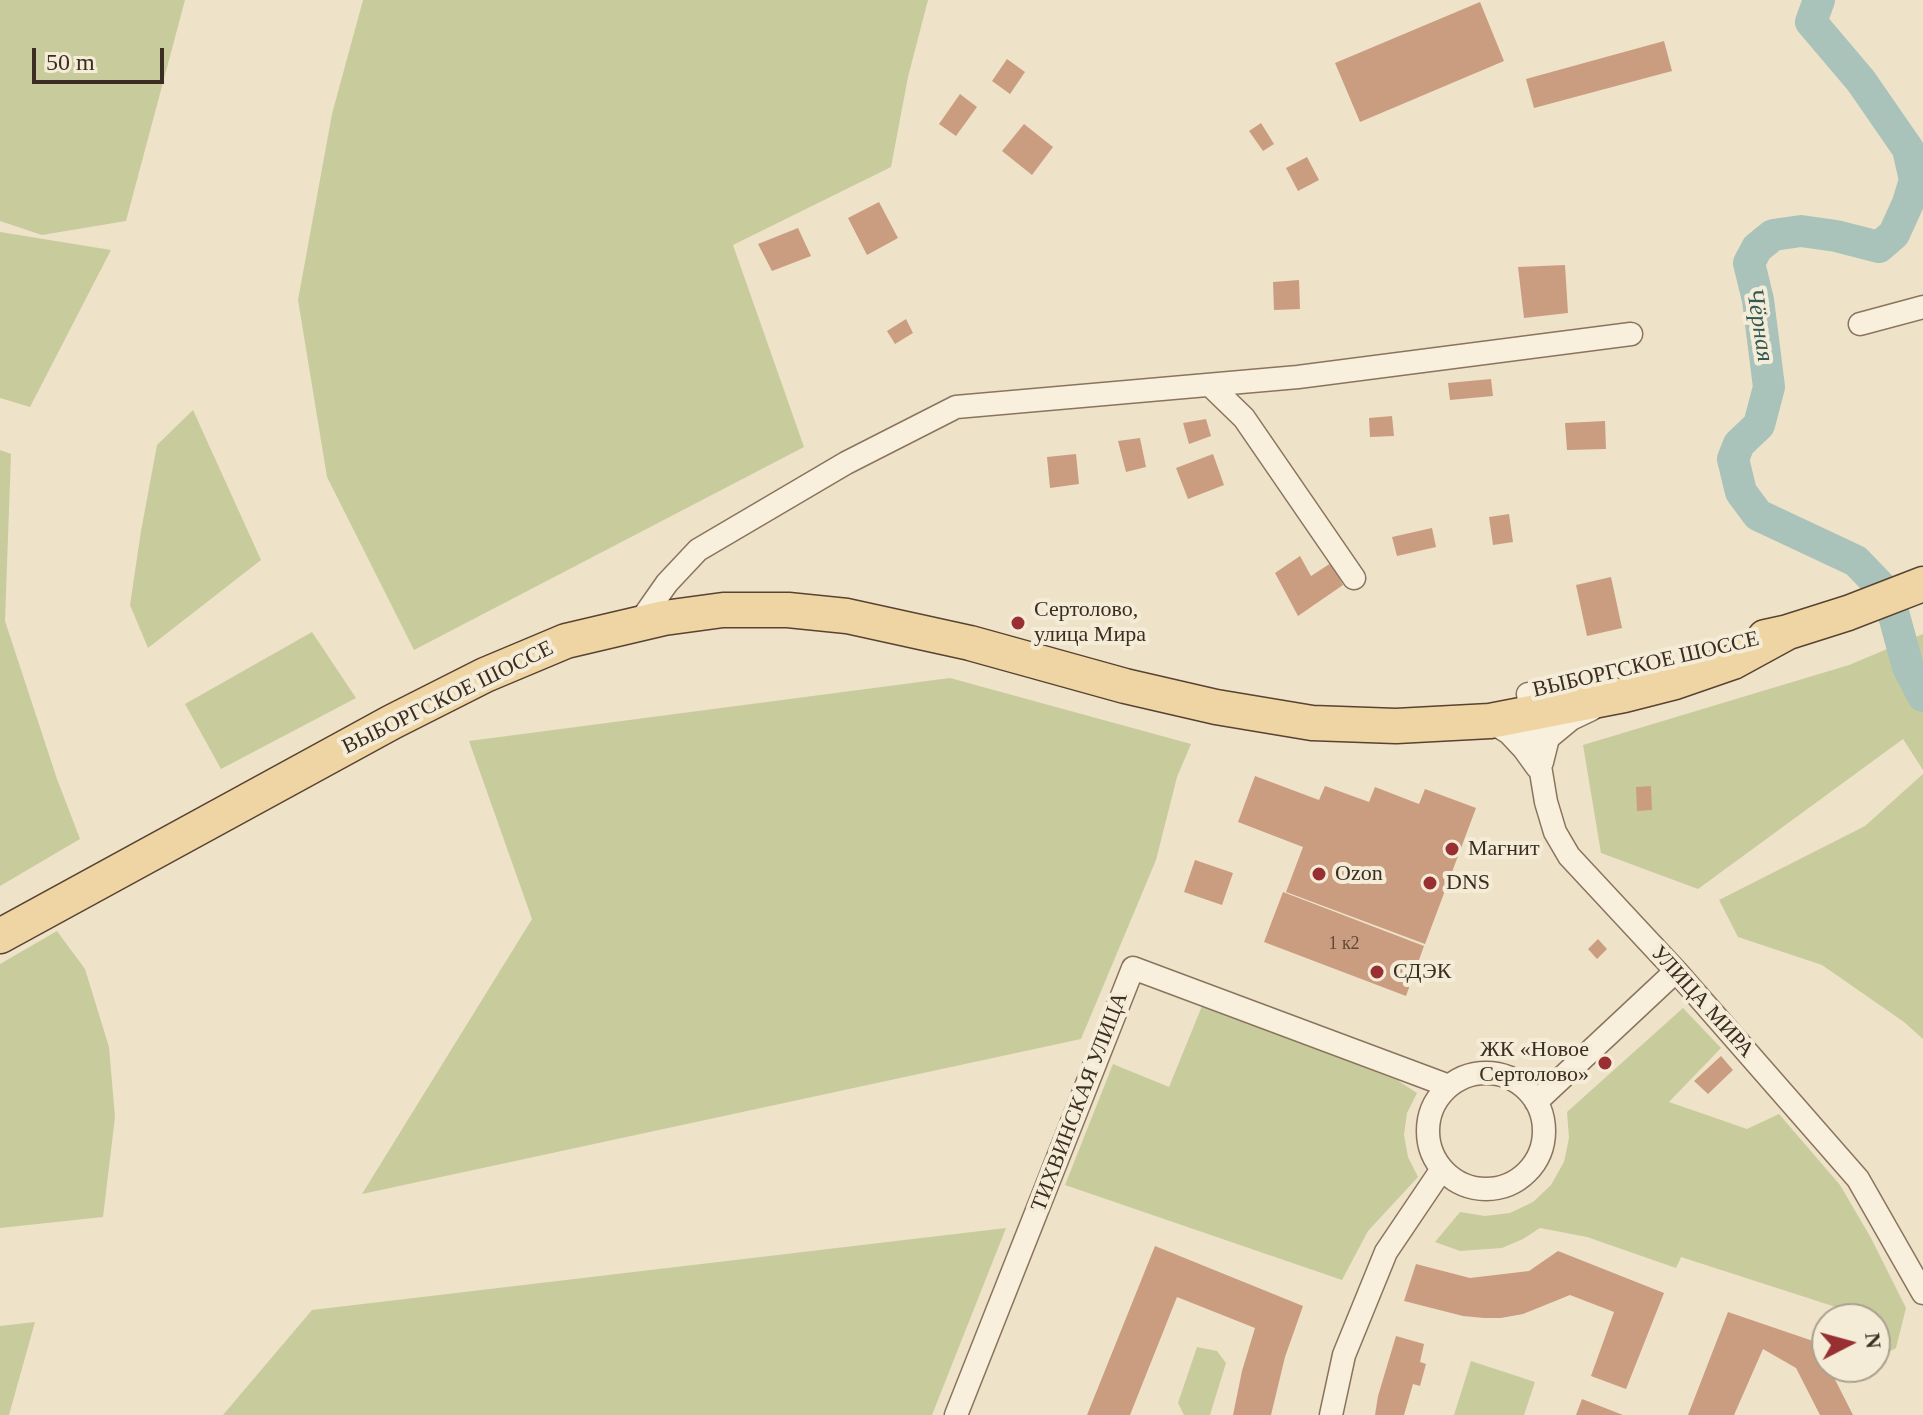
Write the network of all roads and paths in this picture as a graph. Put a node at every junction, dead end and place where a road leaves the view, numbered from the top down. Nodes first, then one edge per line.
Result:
1 (1923, 307) edge
2 (1860, 324) dead end
3 (1631, 334) dead end
4 (1210, 385) junction
5 (1354, 578) dead end
6 (1916, 587) edge
7 (639, 623) junction
8 (1788, 632) junction
9 (1624, 695) junction
10 (1530, 704) junction
11 (1216, 707) junction
12 (1490, 721) junction
13 (1540, 771) junction
14 (0, 936) edge
15 (1676, 971) junction
16 (1449, 1086) junction
17 (1536, 1102) junction
18 (1442, 1169) junction
19 (1923, 1293) edge
20 (956, 1415) edge
21 (1331, 1415) edge

1 - 2 street
3 - 4 street
4 - 5 street
4 - 7 street
6 - 8 main road, ВЫБОРГСКОЕ ШОССЕ
7 - 11 main road, ВЫБОРГСКОЕ ШОССЕ
7 - 14 main road, ВЫБОРГСКОЕ ШОССЕ
8 - 9 main road, ВЫБОРГСКОЕ ШОССЕ
8 - 10 main road, ВЫБОРГСКОЕ ШОССЕ
9 - 10 main road, ВЫБОРГСКОЕ ШОССЕ
9 - 13 street
10 - 11 main road, ВЫБОРГСКОЕ ШОССЕ
10 - 12 main road, ВЫБОРГСКОЕ ШОССЕ
10 - 13 street, УЛИЦА МИРА
11 - 12 main road, ВЫБОРГСКОЕ ШОССЕ
12 - 13 street
13 - 15 street, УЛИЦА МИРА
15 - 17 street
15 - 19 street, УЛИЦА МИРА
16 - 17 street
16 - 18 street
16 - 20 street, ТИХВИНСКАЯ УЛИЦА
17 - 18 street
18 - 21 street

